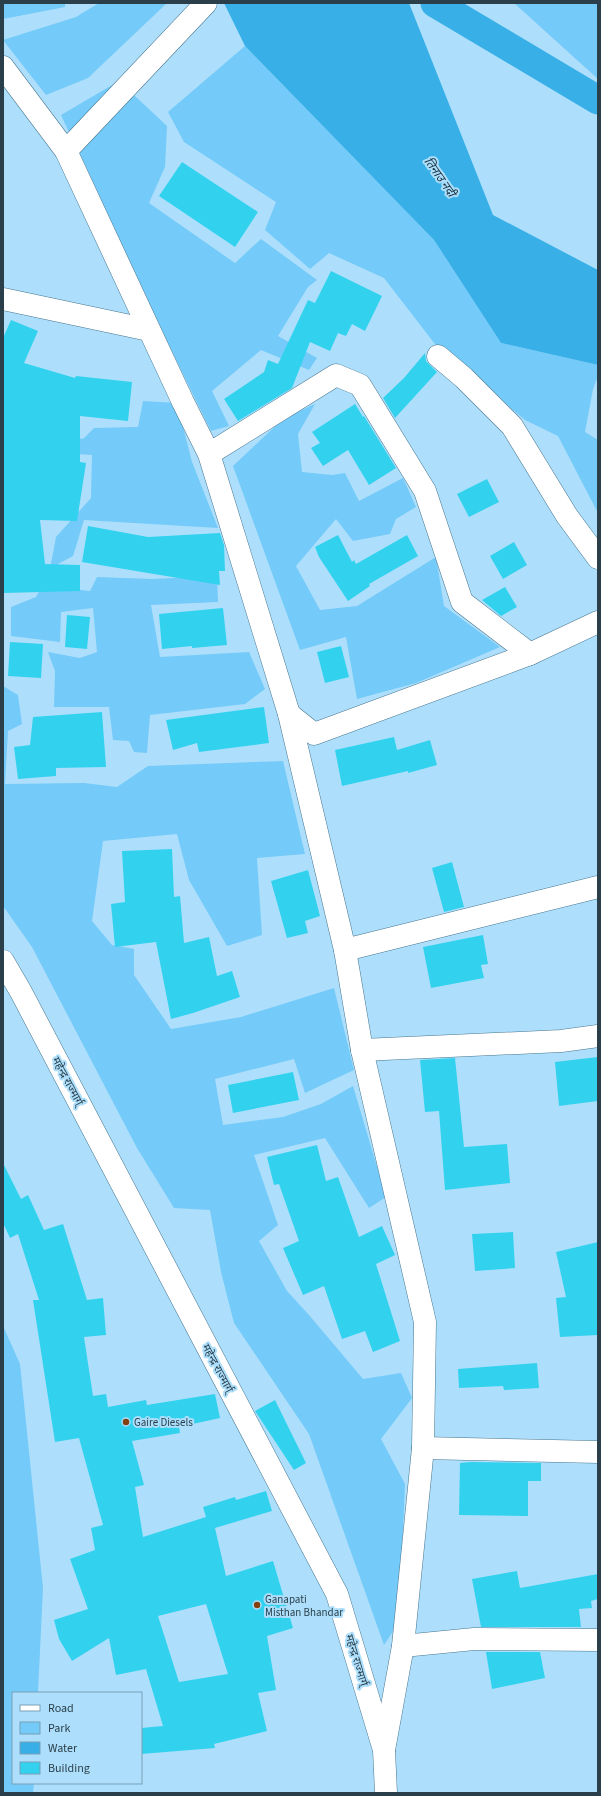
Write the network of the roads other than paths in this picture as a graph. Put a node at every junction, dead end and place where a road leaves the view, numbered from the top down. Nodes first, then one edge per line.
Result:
1 (206, 3) edge
2 (3, 67) edge
3 (66, 151) junction
4 (3, 299) edge
5 (149, 330) junction
6 (438, 356) dead end
7 (209, 454) junction
8 (598, 558) edge
9 (598, 622) edge
10 (530, 654) junction
11 (289, 714) junction
12 (598, 887) edge
13 (345, 950) junction
14 (3, 961) edge
15 (598, 1036) edge
16 (362, 1050) junction
17 (423, 1448) junction
18 (598, 1452) edge
19 (598, 1640) edge
20 (403, 1646) junction
21 (384, 1750) junction
22 (386, 1793) edge

1 - 3 main road
2 - 3 main road
3 - 5 main road
4 - 5 main road
5 - 7 main road
6 - 8 main road
7 - 10 main road
7 - 11 main road
9 - 10 main road
10 - 11 main road
11 - 13 main road
12 - 13 main road
13 - 16 main road
14 - 21 main road, महेन्द्र राज्मार्ग्
15 - 16 main road
16 - 17 main road
17 - 18 main road
17 - 20 main road
19 - 20 main road
20 - 21 main road
21 - 22 main road, महेन्द्र राज्मार्ग्

